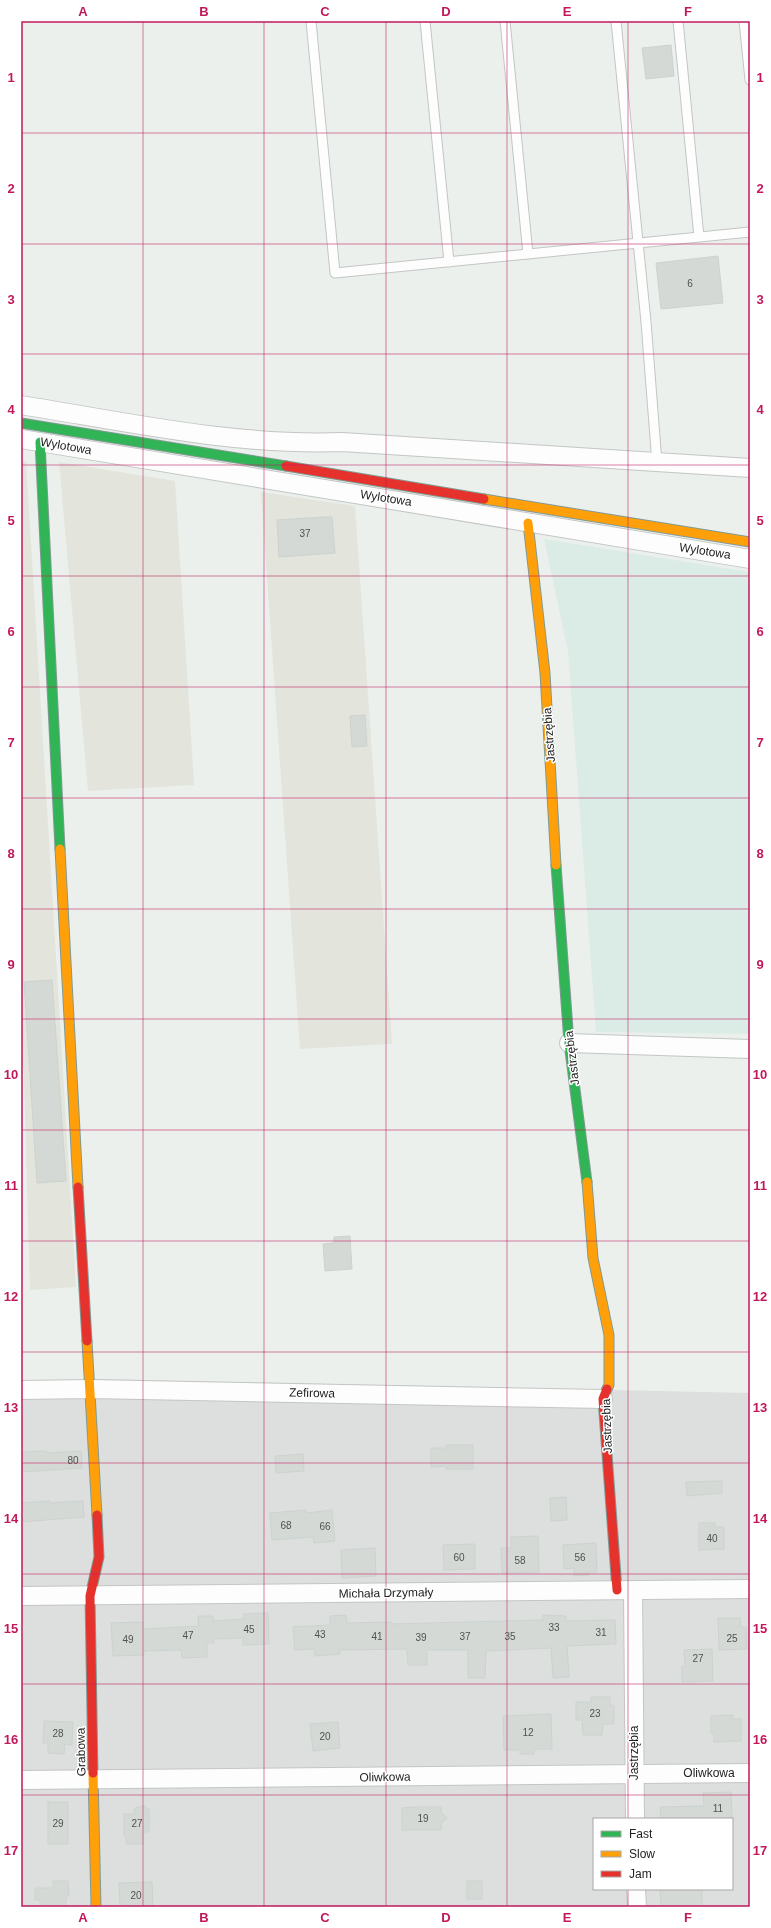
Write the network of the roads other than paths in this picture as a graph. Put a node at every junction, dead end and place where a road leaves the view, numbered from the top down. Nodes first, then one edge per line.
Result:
1 (311, 21) edge
2 (426, 21) edge
3 (505, 21) edge
4 (616, 21) edge
5 (678, 21) edge
6 (744, 21) edge
7 (750, 80) edge
8 (750, 232) edge
9 (698, 237) junction
10 (638, 243) junction
11 (528, 254) junction
12 (449, 262) junction
13 (21, 405) edge
14 (21, 423) edge
15 (21, 439) edge
16 (40, 442) junction
17 (657, 463) junction
18 (750, 468) edge
19 (528, 523) junction
20 (750, 542) edge
21 (750, 559) edge
22 (569, 1043) junction
23 (750, 1049) edge
24 (90, 1389) junction
25 (21, 1390) edge
26 (603, 1399) junction
27 (750, 1589) edge
28 (625, 1590) junction
29 (21, 1596) edge
30 (90, 1596) junction
31 (634, 1773) junction
32 (750, 1773) edge
33 (21, 1780) edge
34 (93, 1781) junction
35 (635, 1818) edge
36 (636, 1890) edge
37 (96, 1907) edge
38 (637, 1907) edge

1 - 12 lane
2 - 12 lane
3 - 11 lane
4 - 10 lane
5 - 9 lane
6 - 7 lane
8 - 9 lane
9 - 10 lane
10 - 11 lane
10 - 17 lane
11 - 12 lane
13 - 17 street
14 - 20 street, Wylotowa
15 - 16 street, Wylotowa
16 - 19 street, Wylotowa
16 - 24 street, Grabowa
17 - 18 street
19 - 21 street, Wylotowa
19 - 22 street, Jastrzębia
22 - 23 street
22 - 26 street, Jastrzębia
24 - 25 street, Zefirowa
24 - 26 street, Zefirowa
24 - 30 street, Grabowa
26 - 28 street, Jastrzębia
27 - 28 street, Michała Drzymały
28 - 30 street, Michała Drzymały
28 - 31 street, Jastrzębia
29 - 30 street, Michała Drzymały
30 - 34 street, Grabowa
31 - 32 street, Oliwkowa
31 - 34 street, Oliwkowa
31 - 35 street, Jastrzębia
33 - 34 street, Oliwkowa
34 - 37 street, Grabowa
36 - 38 street

